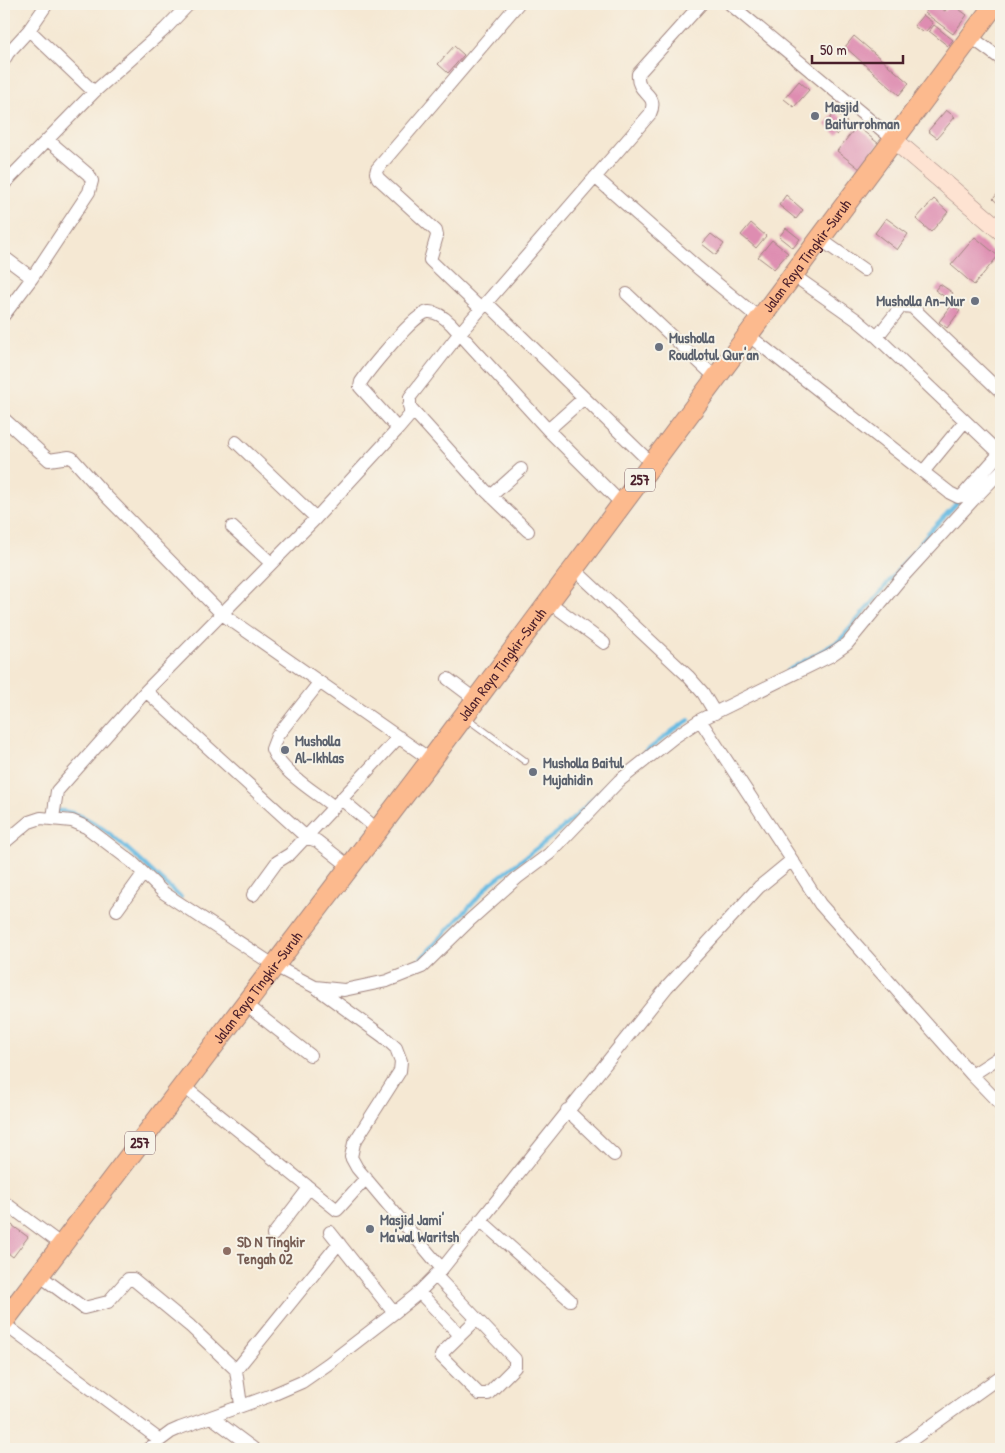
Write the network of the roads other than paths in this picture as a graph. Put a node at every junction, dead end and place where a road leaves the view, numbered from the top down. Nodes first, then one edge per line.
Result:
1 (47, 4) edge
2 (189, 4) edge
3 (518, 4) edge
4 (700, 4) edge
5 (730, 4) edge
6 (995, 4) edge
7 (29, 30) junction
8 (971, 37) junction
9 (1001, 59) edge
10 (4, 60) edge
11 (94, 92) junction
12 (48, 140) junction
13 (894, 140) junction
14 (595, 177) junction
15 (4, 184) edge
16 (1001, 231) edge
17 (820, 239) junction
18 (4, 257) edge
19 (864, 270) dead end
20 (793, 275) junction
21 (32, 278) junction
22 (627, 294) dead end
23 (484, 306) junction
24 (4, 315) edge
25 (760, 319) junction
26 (460, 334) junction
27 (748, 335) junction
28 (877, 337) junction
29 (716, 378) junction
30 (1000, 390) edge
31 (584, 398) junction
32 (409, 406) junction
33 (4, 419) edge
34 (965, 421) junction
35 (398, 429) junction
36 (548, 430) junction
37 (236, 442) dead end
38 (1000, 453) edge
39 (652, 464) junction
40 (521, 469) dead end
41 (923, 472) junction
42 (1001, 472) edge
43 (491, 496) junction
44 (622, 504) junction
45 (316, 518) junction
46 (232, 527) dead end
47 (528, 531) dead end
48 (271, 563) junction
49 (574, 569) junction
50 (549, 602) junction
51 (222, 614) junction
52 (604, 643) dead end
53 (448, 679) dead end
54 (319, 683) junction
55 (146, 691) junction
56 (470, 708) junction
57 (713, 709) junction
58 (700, 720) junction
59 (399, 737) junction
60 (431, 760) junction
61 (525, 761) dead end
62 (338, 803) junction
63 (53, 818) junction
64 (378, 830) junction
65 (306, 837) junction
66 (4, 843) edge
67 (792, 860) junction
68 (350, 866) junction
69 (143, 874) junction
70 (253, 894) dead end
71 (116, 910) dead end
72 (278, 962) junction
73 (315, 987) junction
74 (246, 1005) junction
75 (310, 1055) dead end
76 (1001, 1056) edge
77 (972, 1075) junction
78 (183, 1086) junction
79 (1001, 1105) edge
80 (568, 1110) junction
81 (614, 1155) dead end
82 (366, 1178) junction
83 (309, 1188) junction
84 (4, 1202) edge
85 (480, 1220) junction
86 (330, 1232) dead end
87 (273, 1235) dead end
88 (340, 1243) junction
89 (62, 1245) junction
90 (438, 1272) junction
91 (39, 1274) junction
92 (419, 1292) junction
93 (570, 1300) dead end
94 (394, 1313) junction
95 (476, 1320) junction
96 (4, 1323) edge
97 (460, 1335) junction
98 (236, 1370) junction
99 (1001, 1376) edge
100 (241, 1405) junction
101 (211, 1417) junction
102 (160, 1440) junction
103 (148, 1449) edge
104 (254, 1449) edge
105 (899, 1449) edge

1 - 7 street
2 - 11 street
3 - 23 street
4 - 14 street
5 - 13 street
6 - 8 main road, Jalan Raya Tingkir-Suruh / 257
7 - 10 street
7 - 11 street
8 - 9 street
8 - 13 main road, Jalan Raya Tingkir-Suruh / 257
11 - 12 street
12 - 15 street
12 - 21 street
13 - 16 street
13 - 17 main road, Jalan Raya Tingkir-Suruh / 257
14 - 23 street
14 - 25 street
17 - 19 street
17 - 20 main road, Jalan Raya Tingkir-Suruh / 257
18 - 21 street
20 - 25 main road, Jalan Raya Tingkir-Suruh / 257
20 - 28 street
21 - 24 street
22 - 29 street
23 - 26 street
23 - 31 street
25 - 27 main road, Jalan Raya Tingkir-Suruh / 257
26 - 32 street
26 - 35 street
26 - 36 street
27 - 29 main road, Jalan Raya Tingkir-Suruh / 257
27 - 41 street
28 - 30 street
28 - 34 street
29 - 39 main road, Jalan Raya Tingkir-Suruh / 257
31 - 36 street
31 - 39 street
32 - 35 street
32 - 43 street
33 - 51 street
34 - 38 street
34 - 41 street
35 - 45 street
36 - 44 street
37 - 45 street
38 - 41 street
39 - 44 main road, Jalan Raya Tingkir-Suruh / 257
40 - 43 street
42 - 57 street
43 - 47 street
44 - 49 main road, Jalan Raya Tingkir-Suruh / 257
45 - 48 street
46 - 48 street
48 - 51 street
49 - 50 main road, Jalan Raya Tingkir-Suruh / 257
49 - 57 street
50 - 52 street
50 - 56 main road, Jalan Raya Tingkir-Suruh / 257
51 - 54 street
51 - 55 street
53 - 56 street
54 - 59 street
54 - 62 street
55 - 63 street
55 - 65 street
56 - 60 main road, Jalan Raya Tingkir-Suruh / 257
56 - 61 lane
57 - 58 street
58 - 67 street
58 - 73 street
59 - 60 street
59 - 62 street
60 - 64 main road, Jalan Raya Tingkir-Suruh / 257
62 - 64 street
62 - 65 street
63 - 66 street
63 - 69 street
64 - 68 main road, Jalan Raya Tingkir-Suruh / 257
65 - 68 street
65 - 70 street
67 - 77 street
67 - 80 street
68 - 72 main road, Jalan Raya Tingkir-Suruh / 257
69 - 71 street
69 - 72 street
72 - 73 street
72 - 74 main road, Jalan Raya Tingkir-Suruh / 257
73 - 82 street
74 - 75 street
74 - 78 main road, Jalan Raya Tingkir-Suruh / 257
76 - 77 street
77 - 79 street
78 - 83 street
78 - 89 main road, Jalan Raya Tingkir-Suruh / 257
80 - 81 street
80 - 85 street
82 - 83 street
82 - 90 street
83 - 87 street
84 - 89 street
85 - 90 street
85 - 93 street
86 - 88 street
88 - 94 street
88 - 98 street
89 - 91 main road, Jalan Raya Tingkir-Suruh / 257
90 - 92 street
90 - 95 street
91 - 96 main road, Jalan Raya Tingkir-Suruh / 257
91 - 98 street
92 - 94 street
92 - 97 street
94 - 100 street
95 - 97 street
95 - 97 street
96 - 102 street
98 - 100 street
99 - 105 street
100 - 101 street
101 - 102 street
101 - 104 street
102 - 103 street

